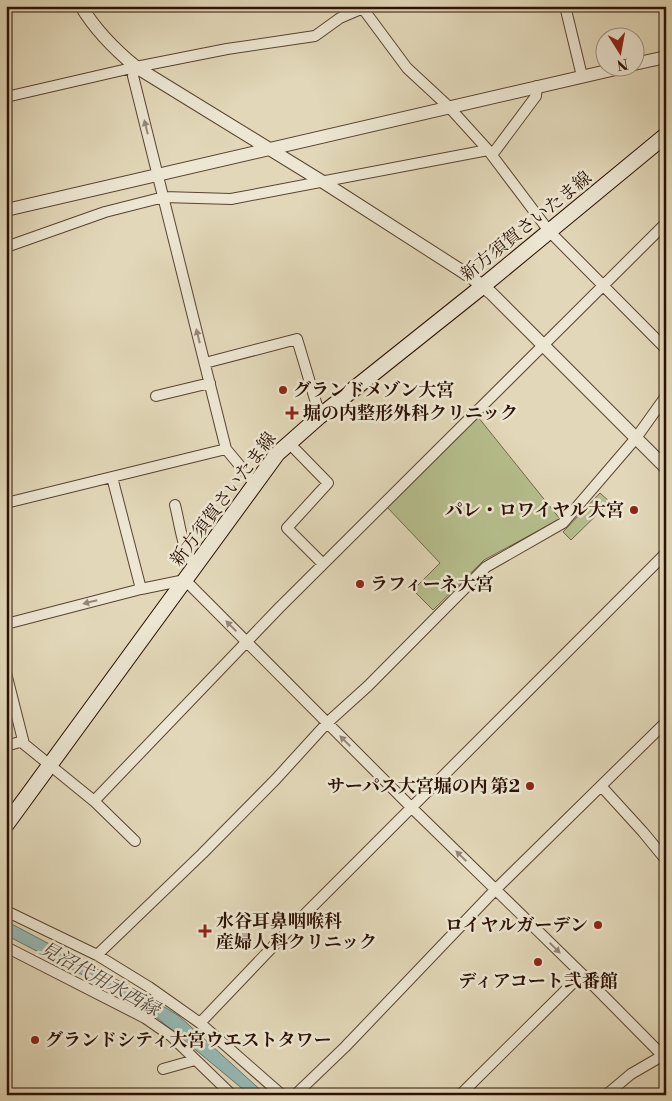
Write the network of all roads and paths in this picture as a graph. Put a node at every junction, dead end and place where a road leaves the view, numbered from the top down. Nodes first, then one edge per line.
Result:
1 (81, 6) edge
2 (565, 6) edge
3 (364, 7) edge
4 (666, 57) edge
5 (644, 62) edge
6 (136, 67) junction
7 (594, 73) edge
8 (582, 76) junction
9 (537, 86) junction
10 (6, 96) edge
11 (449, 107) junction
12 (666, 135) edge
13 (269, 149) junction
14 (490, 153) junction
15 (157, 175) junction
16 (323, 182) junction
17 (164, 197) junction
18 (6, 210) edge
19 (666, 222) edge
20 (550, 231) junction
21 (6, 247) edge
22 (482, 286) junction
23 (602, 286) junction
24 (543, 345) junction
25 (666, 349) edge
26 (205, 363) junction
27 (210, 383) junction
28 (156, 396) dead end
29 (666, 396) edge
30 (320, 416) junction
31 (636, 438) junction
32 (289, 443) junction
33 (226, 448) junction
34 (666, 468) edge
35 (112, 477) junction
36 (255, 484) junction
37 (6, 502) edge
38 (176, 505) dead end
39 (666, 553) edge
40 (323, 564) junction
41 (195, 566) junction
42 (185, 580) junction
43 (141, 589) junction
44 (6, 624) edge
45 (247, 642) junction
46 (6, 673) edge
47 (666, 722) edge
48 (327, 723) junction
49 (23, 741) junction
50 (6, 746) edge
51 (51, 764) junction
52 (602, 787) junction
53 (94, 801) junction
54 (411, 807) junction
55 (6, 825) edge
56 (135, 841) dead end
57 (666, 860) edge
58 (495, 890) junction
59 (6, 910) edge
60 (6, 947) edge
61 (97, 955) junction
62 (582, 974) junction
63 (200, 1022) junction
64 (664, 1058) edge
65 (195, 1060) junction
66 (163, 1069) dead end
67 (232, 1095) edge
68 (282, 1095) edge
69 (295, 1095) edge
70 (460, 1095) edge
71 (606, 1095) edge

1 - 6 street
2 - 8 street
3 - 6 street
3 - 11 street
4 - 5 street
6 - 10 street
6 - 13 street
15 -> 6 street
7 - 8 street
8 - 9 street
9 - 11 street
9 - 14 street
11 - 13 street
11 - 14 street
12 - 20 main road, 新方須賀さいたま線
13 - 15 street
13 - 16 street
14 - 16 street
14 - 20 street
15 - 17 street
15 - 18 street
16 - 17 street
16 - 22 street
17 - 21 street
26 -> 17 street
19 - 23 street
20 - 22 main road, 新方須賀さいたま線
20 - 23 street
22 - 24 street
22 - 30 main road, 新方須賀さいたま線
23 - 24 street
23 - 25 street
24 - 31 street
24 - 40 street
26 - 27 street
26 - 30 street
27 - 28 street
27 - 33 street
29 - 31 street
30 - 32 main road, 新方須賀さいたま線
31 - 34 street
31 - 48 street
32 - 36 main road, 新方須賀さいたま線
32 - 40 street
33 - 35 street
33 - 36 street
35 - 37 street
35 - 43 street
36 - 41 main road, 新方須賀さいたま線
38 - 41 street
39 - 54 street
40 - 45 street
41 - 42 main road, 新方須賀さいたま線
42 - 43 street
45 -> 42 street
42 - 51 main road, 新方須賀さいたま線
43 -> 44 street
45 - 48 street
45 - 53 street
46 - 49 street
47 - 52 street
54 -> 48 street
48 - 61 street
49 - 50 street
49 - 51 street
51 - 53 street
51 - 55 main road, 新方須賀さいたま線
52 - 57 street
52 - 58 street
53 - 56 street
58 -> 54 street
54 - 63 street
58 -> 62 street
58 - 69 street
59 - 61 street
60 - 65 street
61 - 63 street
62 - 64 street
62 - 70 street
63 - 68 street
64 - 71 street
65 - 66 street
65 - 67 street

